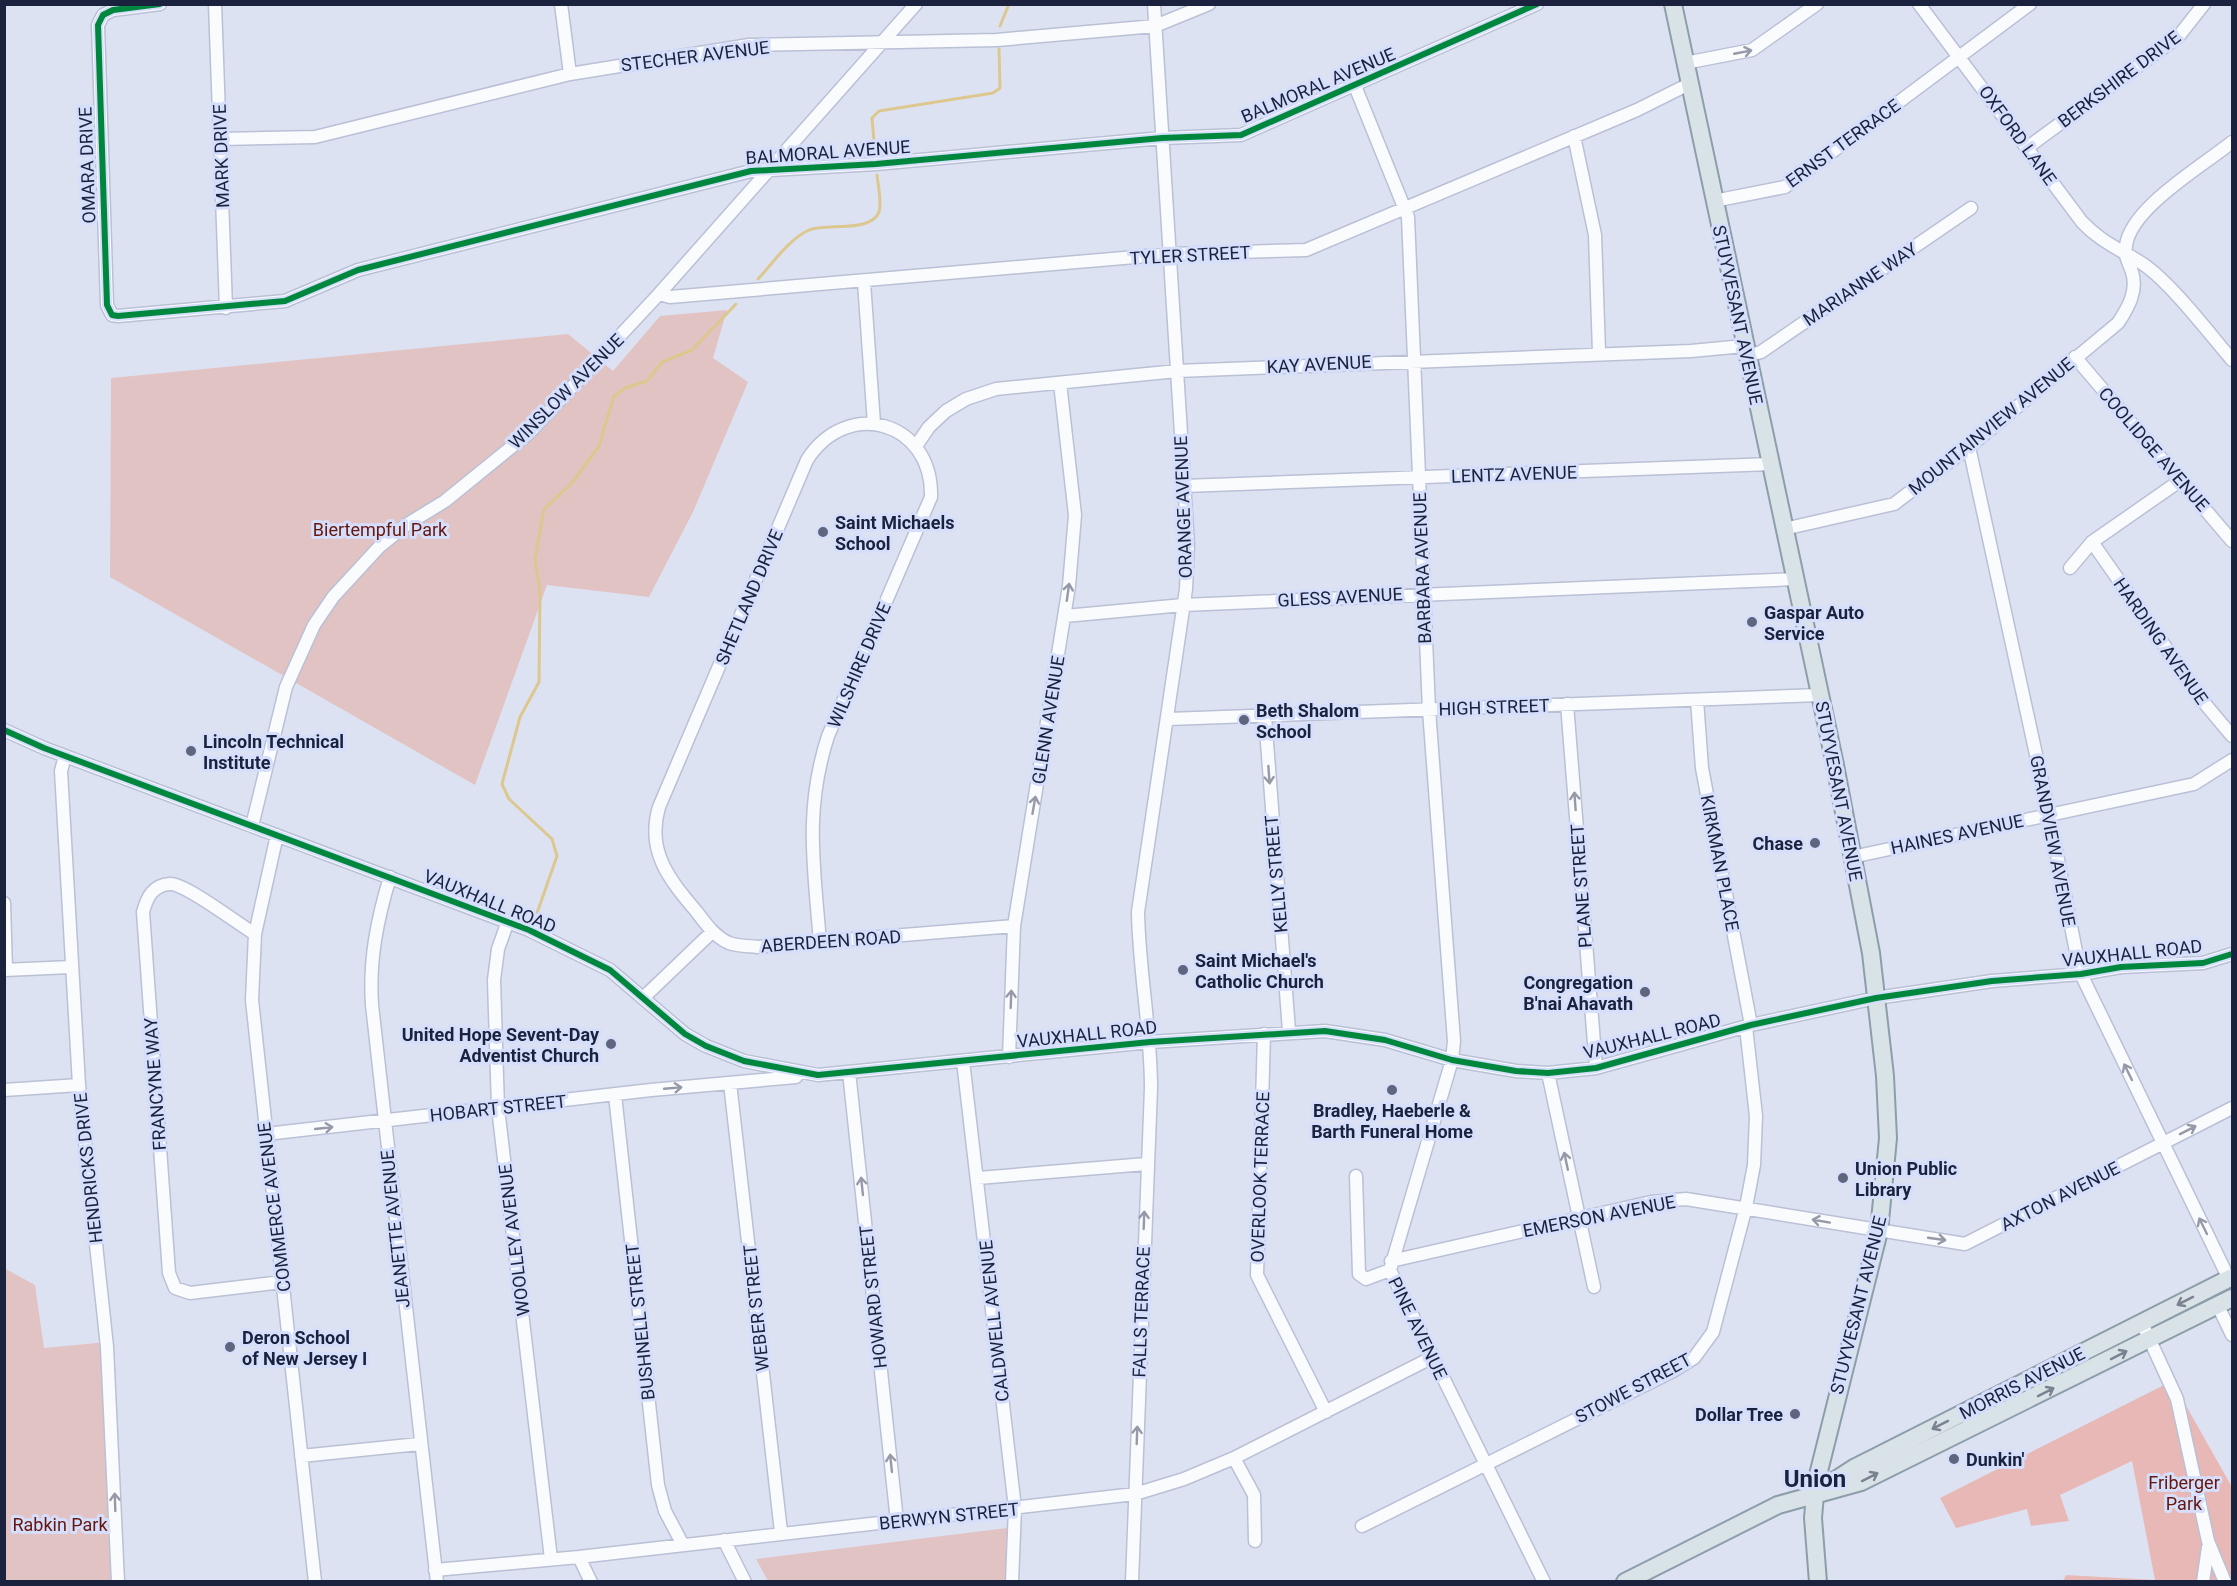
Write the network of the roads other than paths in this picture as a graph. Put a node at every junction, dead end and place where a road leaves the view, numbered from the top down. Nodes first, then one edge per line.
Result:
1 (160, 4) edge
2 (215, 4) edge
3 (561, 4) edge
4 (915, 4) edge
5 (1154, 4) edge
6 (1209, 4) edge
7 (1538, 4) edge
8 (1673, 4) edge
9 (1817, 4) edge
10 (1919, 4) edge
11 (2030, 4) edge
12 (2204, 4) edge
13 (1155, 26) junction
14 (880, 44) junction
15 (1961, 57) junction
16 (1685, 63) junction
17 (570, 74) junction
18 (1689, 84) junction
19 (1355, 86) junction
20 (1574, 136) junction
21 (1162, 138) junction
22 (220, 139) junction
23 (2232, 142) edge
24 (2028, 147) junction
25 (767, 170) junction
26 (1714, 201) junction
27 (1406, 206) junction
28 (1971, 208) dead end
29 (1170, 254) junction
30 (2126, 255) junction
31 (864, 282) junction
32 (659, 294) junction
33 (226, 308) junction
34 (112, 315) joint
35 (1745, 351) junction
36 (1599, 352) junction
37 (2075, 357) junction
38 (1414, 360) junction
39 (2232, 360) edge
40 (1177, 371) junction
41 (1060, 383) junction
42 (874, 424) junction
43 (915, 446) junction
44 (1969, 447) junction
45 (1771, 464) junction
46 (1418, 477) junction
47 (2181, 480) junction
48 (1184, 486) junction
49 (1784, 529) junction
50 (2232, 541) edge
51 (2092, 542) junction
52 (2070, 568) dead end
53 (1796, 579) junction
54 (1423, 593) junction
55 (1183, 605) junction
56 (1065, 616) junction
57 (1820, 695) junction
58 (1697, 700) junction
59 (1567, 704) junction
60 (1428, 710) junction
61 (1265, 716) junction
62 (1168, 719) junction
63 (4, 730) edge
64 (2232, 736) edge
65 (65, 756) junction
66 (2232, 760) edge
67 (2049, 814) junction
68 (252, 826) junction
69 (277, 835) junction
70 (1852, 857) junction
71 (390, 877) junction
72 (4, 903) edge
73 (508, 921) junction
74 (1014, 926) junction
75 (712, 932) junction
76 (255, 934) junction
77 (820, 942) junction
78 (2232, 954) edge
79 (71, 967) junction
80 (5, 970) edge
81 (2081, 974) junction
82 (643, 998) junction
83 (1876, 998) junction
84 (1749, 1026) junction
85 (1289, 1031) junction
86 (1264, 1034) junction
87 (1150, 1042) junction
88 (1009, 1057) junction
89 (1452, 1060) junction
90 (963, 1061) junction
91 (1596, 1068) junction
92 (849, 1072) junction
93 (1548, 1073) junction
94 (818, 1075) junction
95 (730, 1083) junction
96 (79, 1085) junction
97 (4, 1090) edge
98 (615, 1095) junction
99 (498, 1108) junction
100 (2232, 1108) edge
101 (383, 1121) junction
102 (266, 1134) junction
103 (2162, 1143) junction
104 (1146, 1164) junction
105 (1356, 1176) dead end
106 (978, 1178) junction
107 (1746, 1207) junction
108 (1578, 1218) junction
109 (1879, 1231) junction
110 (1391, 1265) junction
111 (2230, 1278) edge
112 (282, 1282) junction
113 (1594, 1287) dead end
114 (2225, 1302) edge
115 (2142, 1323) junction
116 (2232, 1335) edge
117 (2150, 1340) junction
118 (1433, 1357) junction
119 (1326, 1412) junction
120 (419, 1444) junction
121 (301, 1456) junction
122 (1234, 1458) junction
123 (1485, 1463) junction
124 (1815, 1493) junction
125 (1135, 1494) junction
126 (1015, 1508) junction
127 (897, 1521) junction
128 (1362, 1526) dead end
129 (781, 1532) junction
130 (724, 1540) junction
131 (1255, 1541) dead end
132 (2208, 1541) junction
133 (683, 1545) junction
134 (579, 1557) junction
135 (552, 1559) junction
136 (436, 1576) edge
137 (1632, 1580) edge
138 (118, 1581) edge
139 (315, 1581) edge
140 (591, 1581) edge
141 (745, 1581) edge
142 (1012, 1581) edge
143 (1132, 1581) edge
144 (1544, 1581) edge
145 (1818, 1581) edge
146 (2203, 1581) edge
147 (2225, 1581) edge

1 - 34 street, OMARA DRIVE
2 - 22 street, MARK DRIVE
3 - 17 street
4 - 14 street, WINSLOW AVENUE
5 - 13 street, ORANGE AVENUE
6 - 13 street, STECHER AVENUE
7 - 19 street, BALMORAL AVENUE
8 - 16 main road, STUYVESANT AVENUE
16 -> 9 street
10 - 15 street, OXFORD LANE
11 - 15 street, ERNST TERRACE
12 - 24 street, BERKSHIRE DRIVE
13 - 14 street, STECHER AVENUE
13 - 21 street, ORANGE AVENUE
14 - 17 street, STECHER AVENUE
14 - 25 street, WINSLOW AVENUE
15 - 24 street, OXFORD LANE
15 - 26 street, ERNST TERRACE
16 - 18 main road, STUYVESANT AVENUE
17 - 22 street, STECHER AVENUE
18 - 20 street, TYLER STREET
18 - 26 main road, STUYVESANT AVENUE
19 - 21 street, BALMORAL AVENUE
19 - 27 street, BARBARA AVENUE
20 - 27 street, TYLER STREET
20 - 36 street
21 - 25 street, BALMORAL AVENUE
21 - 29 street, ORANGE AVENUE
22 - 33 street, MARK DRIVE
23 - 30 street
24 - 30 street, OXFORD LANE
25 - 32 street, WINSLOW AVENUE
25 - 33 street, BALMORAL AVENUE
26 - 35 main road, STUYVESANT AVENUE
27 - 29 street, TYLER STREET
27 - 38 street, BARBARA AVENUE
28 - 35 street, MARIANNE WAY
29 - 31 street, TYLER STREET
29 - 40 street, ORANGE AVENUE
30 - 37 street, MOUNTAINVIEW AVENUE
30 - 39 street, OXFORD LANE
31 - 32 street, TYLER STREET
31 - 42 street
32 - 68 street, WINSLOW AVENUE
33 - 34 street, BALMORAL AVENUE
35 - 36 street, KAY AVENUE
35 - 45 main road, STUYVESANT AVENUE
36 - 38 street, KAY AVENUE
37 - 44 street, MOUNTAINVIEW AVENUE
37 - 47 street, COOLIDGE AVENUE
38 - 40 street, KAY AVENUE
38 - 46 street, BARBARA AVENUE
40 - 41 street, KAY AVENUE
40 - 48 street, ORANGE AVENUE
41 - 43 street, KAY AVENUE
56 -> 41 street, GLENN AVENUE
42 - 43 street
42 - 75 street, SHETLAND DRIVE
43 - 77 street, WILSHIRE DRIVE
44 - 49 street, MOUNTAINVIEW AVENUE
44 - 67 street, GRANDVIEW AVENUE
45 - 46 street, LENTZ AVENUE
45 - 49 main road, STUYVESANT AVENUE
46 - 48 street, LENTZ AVENUE
46 - 54 street, BARBARA AVENUE
47 - 50 street, COOLIDGE AVENUE
47 - 51 street
48 - 55 street, ORANGE AVENUE
49 - 53 main road, STUYVESANT AVENUE
51 - 52 street
51 - 64 street, HARDING AVENUE
53 - 54 street, GLESS AVENUE
53 - 57 main road, STUYVESANT AVENUE
54 - 55 street, GLESS AVENUE
54 - 60 street, BARBARA AVENUE
55 - 56 street, GLESS AVENUE
55 - 62 street, ORANGE AVENUE
74 -> 56 street, GLENN AVENUE
57 - 58 street, HIGH STREET
57 - 70 main road, STUYVESANT AVENUE
58 - 59 street, HIGH STREET
58 - 84 street, KIRKMAN PLACE
59 - 60 street, HIGH STREET
91 -> 59 street, PLANE STREET
60 - 61 street, HIGH STREET
60 - 89 street, BARBARA AVENUE
61 - 62 street, HIGH STREET
61 -> 85 street, KELLY STREET
62 - 87 street, ORANGE AVENUE
63 - 65 street, VAUXHALL ROAD
65 - 68 street, VAUXHALL ROAD
65 - 79 street, HENDRICKS DRIVE
66 - 67 street, HAINES AVENUE
67 - 70 street, HAINES AVENUE
67 - 81 street, GRANDVIEW AVENUE
68 - 69 street, VAUXHALL ROAD
69 - 71 street, VAUXHALL ROAD
69 - 76 street, COMMERCE AVENUE
70 - 83 main road, STUYVESANT AVENUE
71 - 73 street, VAUXHALL ROAD
71 - 101 street, JEANETTE AVENUE
72 - 80 street
73 - 82 street, VAUXHALL ROAD
73 - 99 street, WOOLLEY AVENUE
74 - 77 street, ABERDEEN ROAD
88 -> 74 street, GLENN AVENUE
75 - 77 street, ABERDEEN ROAD
75 - 82 street
76 - 102 street, COMMERCE AVENUE
76 - 112 street, FRANCYNE WAY
78 - 81 street, VAUXHALL ROAD
79 - 80 street
79 - 96 street, HENDRICKS DRIVE
81 - 83 street, VAUXHALL ROAD
103 -> 81 street, GRANDVIEW AVENUE
82 - 94 street, VAUXHALL ROAD
83 - 84 street, VAUXHALL ROAD
83 - 109 main road, STUYVESANT AVENUE
84 - 91 street, VAUXHALL ROAD
84 - 107 street, STOWE STREET
85 - 86 street, VAUXHALL ROAD
85 - 89 street, VAUXHALL ROAD
86 - 87 street, VAUXHALL ROAD
86 - 119 street, OVERLOOK TERRACE
87 - 88 street, VAUXHALL ROAD
87 - 104 street, FALLS TERRACE
88 - 90 street, VAUXHALL ROAD
89 - 93 street, VAUXHALL ROAD
89 - 110 street, PINE AVENUE
90 - 92 street, VAUXHALL ROAD
90 - 106 street, CALDWELL AVENUE
91 - 93 street, VAUXHALL ROAD
92 - 94 street, VAUXHALL ROAD
127 -> 92 street, HOWARD STREET
108 -> 93 street
94 - 95 street, HOBART STREET
98 -> 95 street, HOBART STREET
95 - 129 street, WEBER STREET
96 - 97 street
138 -> 96 street, HENDRICKS DRIVE
98 - 99 street, HOBART STREET
98 - 133 street, BUSHNELL STREET
99 - 101 street, HOBART STREET
99 - 135 street, WOOLLEY AVENUE
103 -> 100 street, AXTON AVENUE
102 -> 101 street, HOBART STREET
101 - 120 street, JEANETTE AVENUE
102 - 112 street, COMMERCE AVENUE
109 -> 103 street, AXTON AVENUE
111 -> 103 street, GRANDVIEW AVENUE
104 - 106 street
125 -> 104 street, FALLS TERRACE
105 - 110 street, EMERSON AVENUE
106 - 126 street, CALDWELL AVENUE
107 - 108 street, EMERSON AVENUE
109 -> 107 street, EMERSON AVENUE
107 - 123 street, STOWE STREET
108 - 110 street, EMERSON AVENUE
108 - 113 street
109 - 124 main road, STUYVESANT AVENUE
110 - 118 street, PINE AVENUE
111 -> 115 main road, MORRIS AVENUE
112 - 121 street, COMMERCE AVENUE
114 - 116 street
114 - 117 main road, MORRIS AVENUE
115 - 117 street
115 -> 124 main road, MORRIS AVENUE
124 -> 117 main road, MORRIS AVENUE
117 - 132 street
118 - 119 street, BERWYN STREET
118 - 123 street, PINE AVENUE
119 - 122 street, BERWYN STREET
120 - 121 street
120 - 136 street, JEANETTE AVENUE
121 - 139 street, COMMERCE AVENUE
122 - 125 street, BERWYN STREET
122 - 131 street
123 - 128 street, STOWE STREET
123 - 144 street, PINE AVENUE
124 - 137 main road, MORRIS AVENUE
124 - 145 main road, STUYVESANT AVENUE
125 - 126 street, BERWYN STREET
125 - 143 street, FALLS TERRACE
126 - 127 street, BERWYN STREET
126 - 142 street, CALDWELL AVENUE
127 - 129 street, BERWYN STREET
129 - 130 street, BERWYN STREET
130 - 133 street, BERWYN STREET
130 - 141 street
132 - 146 street
132 - 147 street
133 - 134 street, BERWYN STREET
134 - 135 street, BERWYN STREET
134 - 140 street
135 - 136 street, BERWYN STREET

